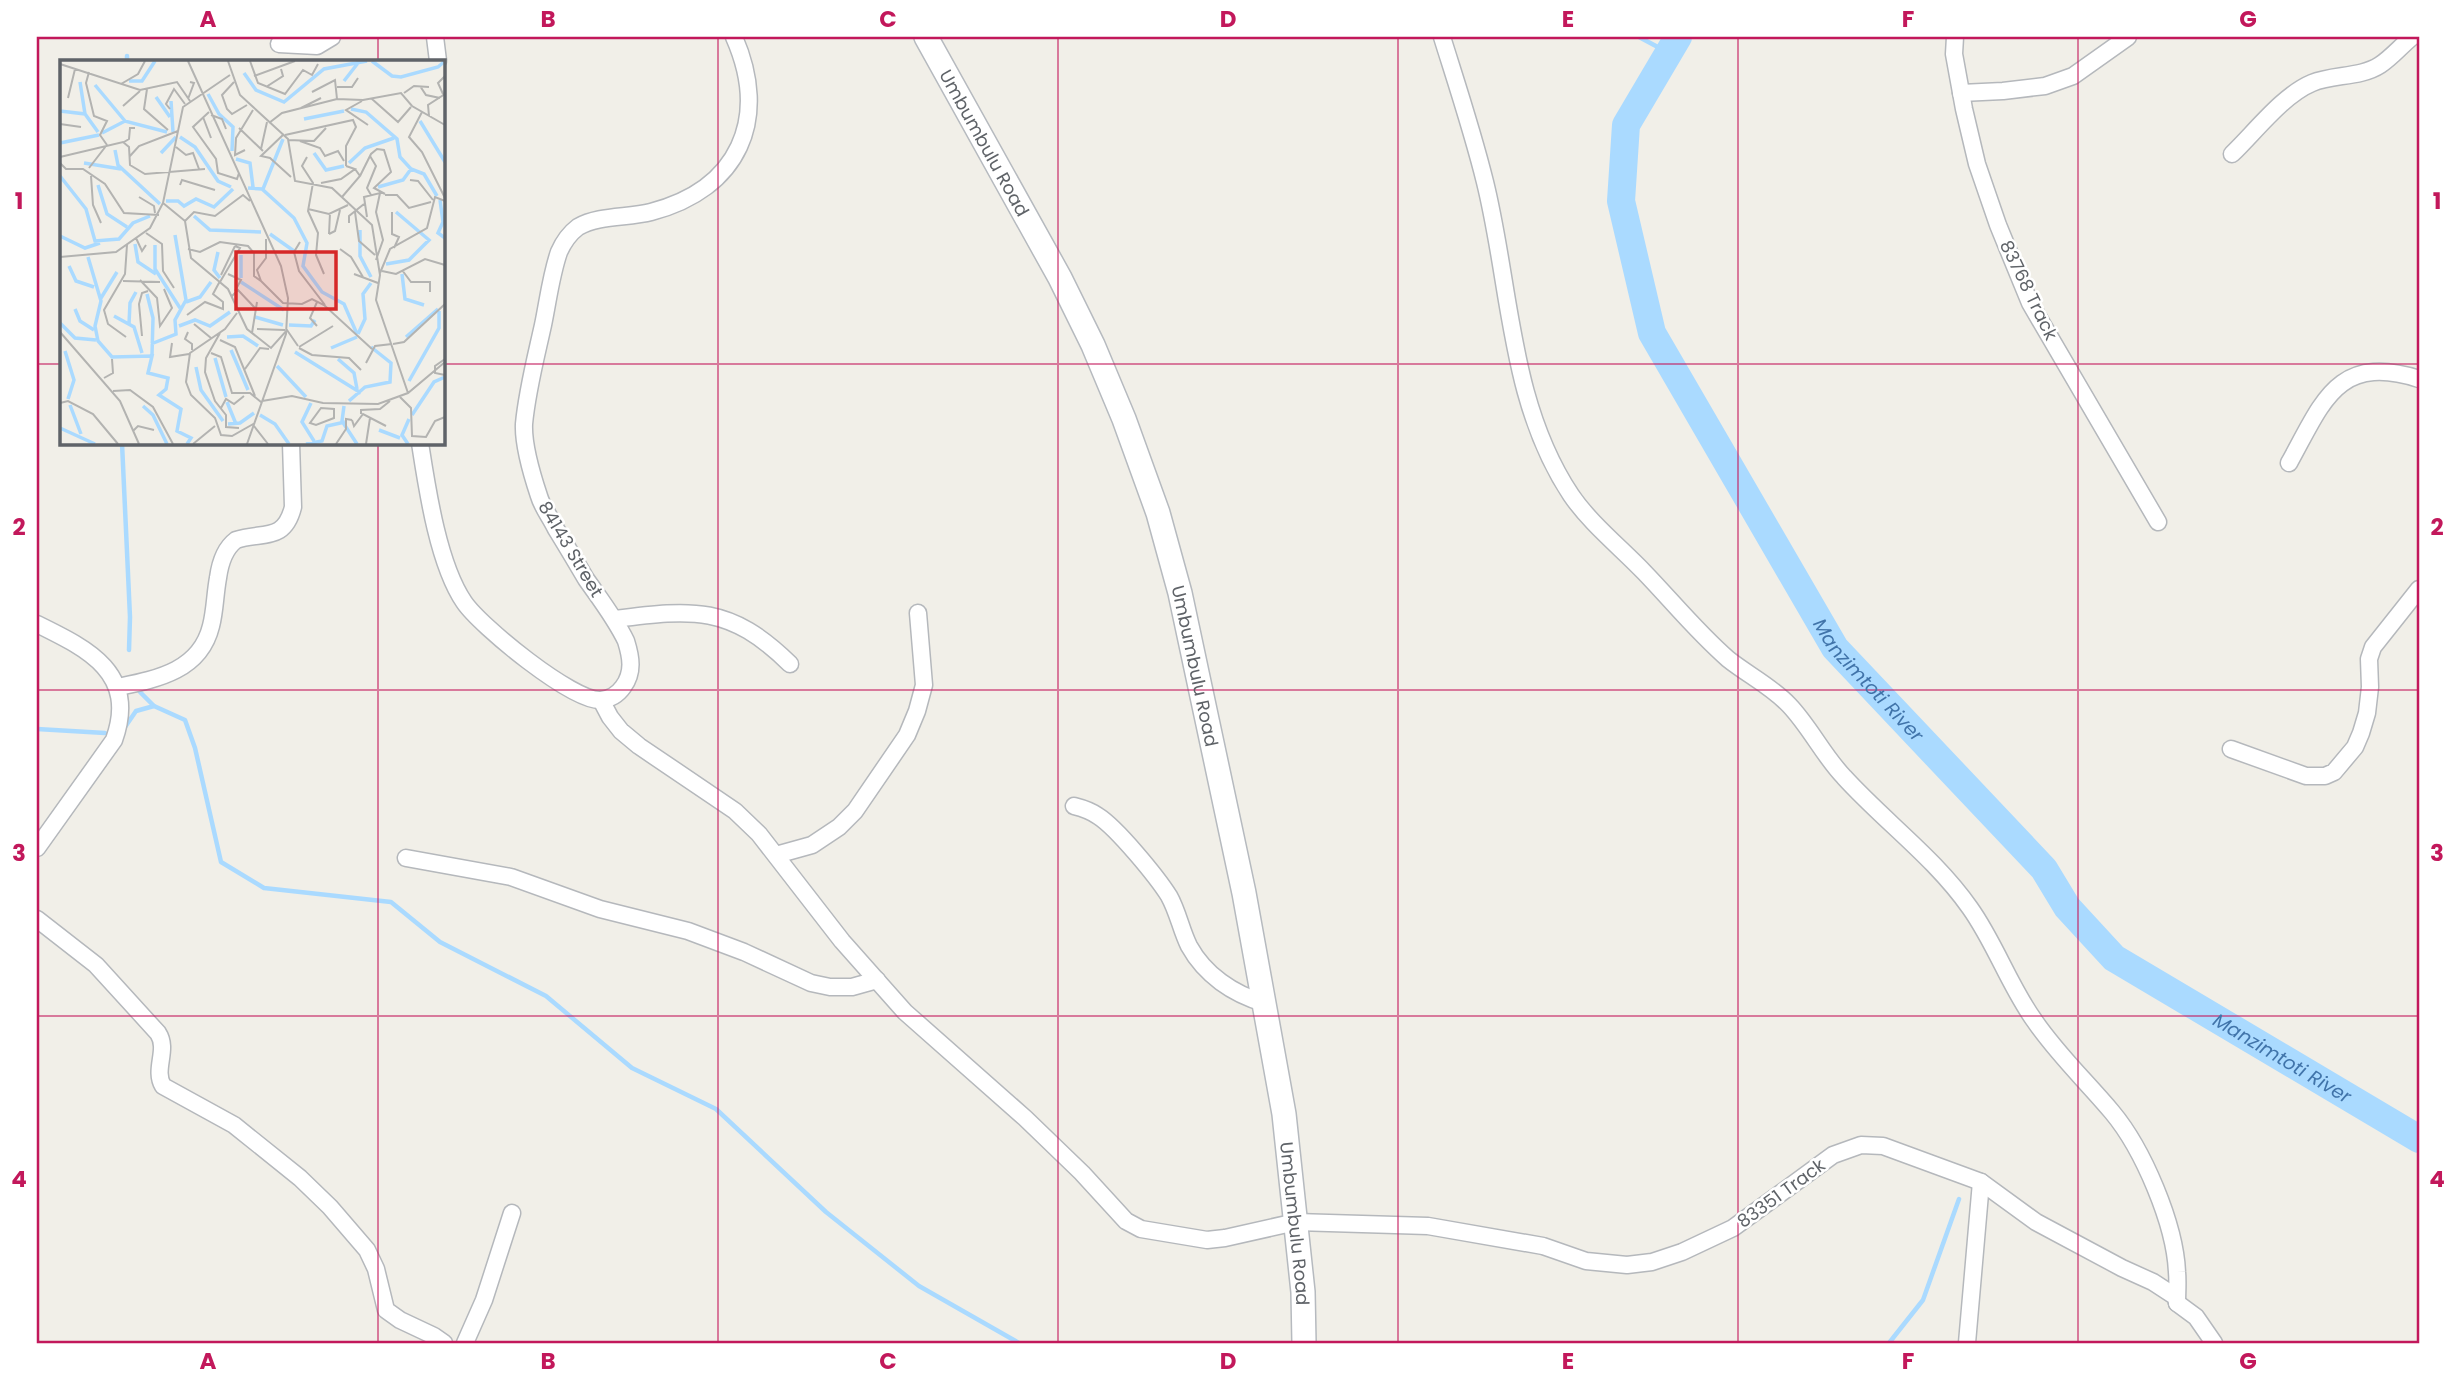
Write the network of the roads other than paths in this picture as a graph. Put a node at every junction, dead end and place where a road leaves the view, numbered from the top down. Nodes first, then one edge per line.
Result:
1 (332, 37) edge
2 (435, 37) edge
3 (734, 37) edge
4 (926, 37) edge
5 (1442, 37) edge
6 (1955, 37) edge
7 (2128, 37) edge
8 (2412, 37) edge
9 (279, 44) dead end
10 (438, 60) edge
11 (1961, 93) junction
12 (2232, 154) dead end
13 (2419, 379) edge
14 (291, 444) edge
15 (420, 444) edge
16 (2289, 463) dead end
17 (2158, 523) dead end
18 (2419, 589) edge
19 (918, 613) dead end
20 (615, 619) junction
21 (37, 624) edge
22 (790, 664) dead end
23 (118, 687) junction
24 (601, 700) junction
25 (2231, 749) dead end
26 (1074, 806) dead end
27 (37, 848) edge
28 (776, 855) junction
29 (406, 858) dead end
30 (37, 919) edge
31 (877, 980) junction
32 (1264, 1003) junction
33 (1981, 1182) junction
34 (512, 1213) dead end
35 (1296, 1222) junction
36 (2177, 1303) junction
37 (444, 1343) edge
38 (465, 1343) edge
39 (1304, 1343) edge
40 (1967, 1343) edge
41 (2214, 1343) edge

1 - 9 street
2 - 10 street
3 - 20 street, 84143 Street
4 - 32 main road, Umbumbulu Road
5 - 36 street
6 - 11 street, 83768 Track
7 - 11 street
8 - 12 street
11 - 17 street, 83768 Track
13 - 16 street
14 - 23 street
15 - 24 street
18 - 25 street
19 - 28 street
20 - 22 street
20 - 24 street, 84143 Street
21 - 23 street
23 - 27 street
24 - 28 street, 83351 Track
26 - 32 street
28 - 31 street, 83351 Track
29 - 31 street
30 - 37 street
31 - 35 street, 83351 Track
32 - 35 main road, Umbumbulu Road
33 - 35 street, 83351 Track
33 - 36 street, 83351 Track
33 - 40 street
34 - 38 street
35 - 39 main road, Umbumbulu Road
36 - 41 street, 83351 Track

